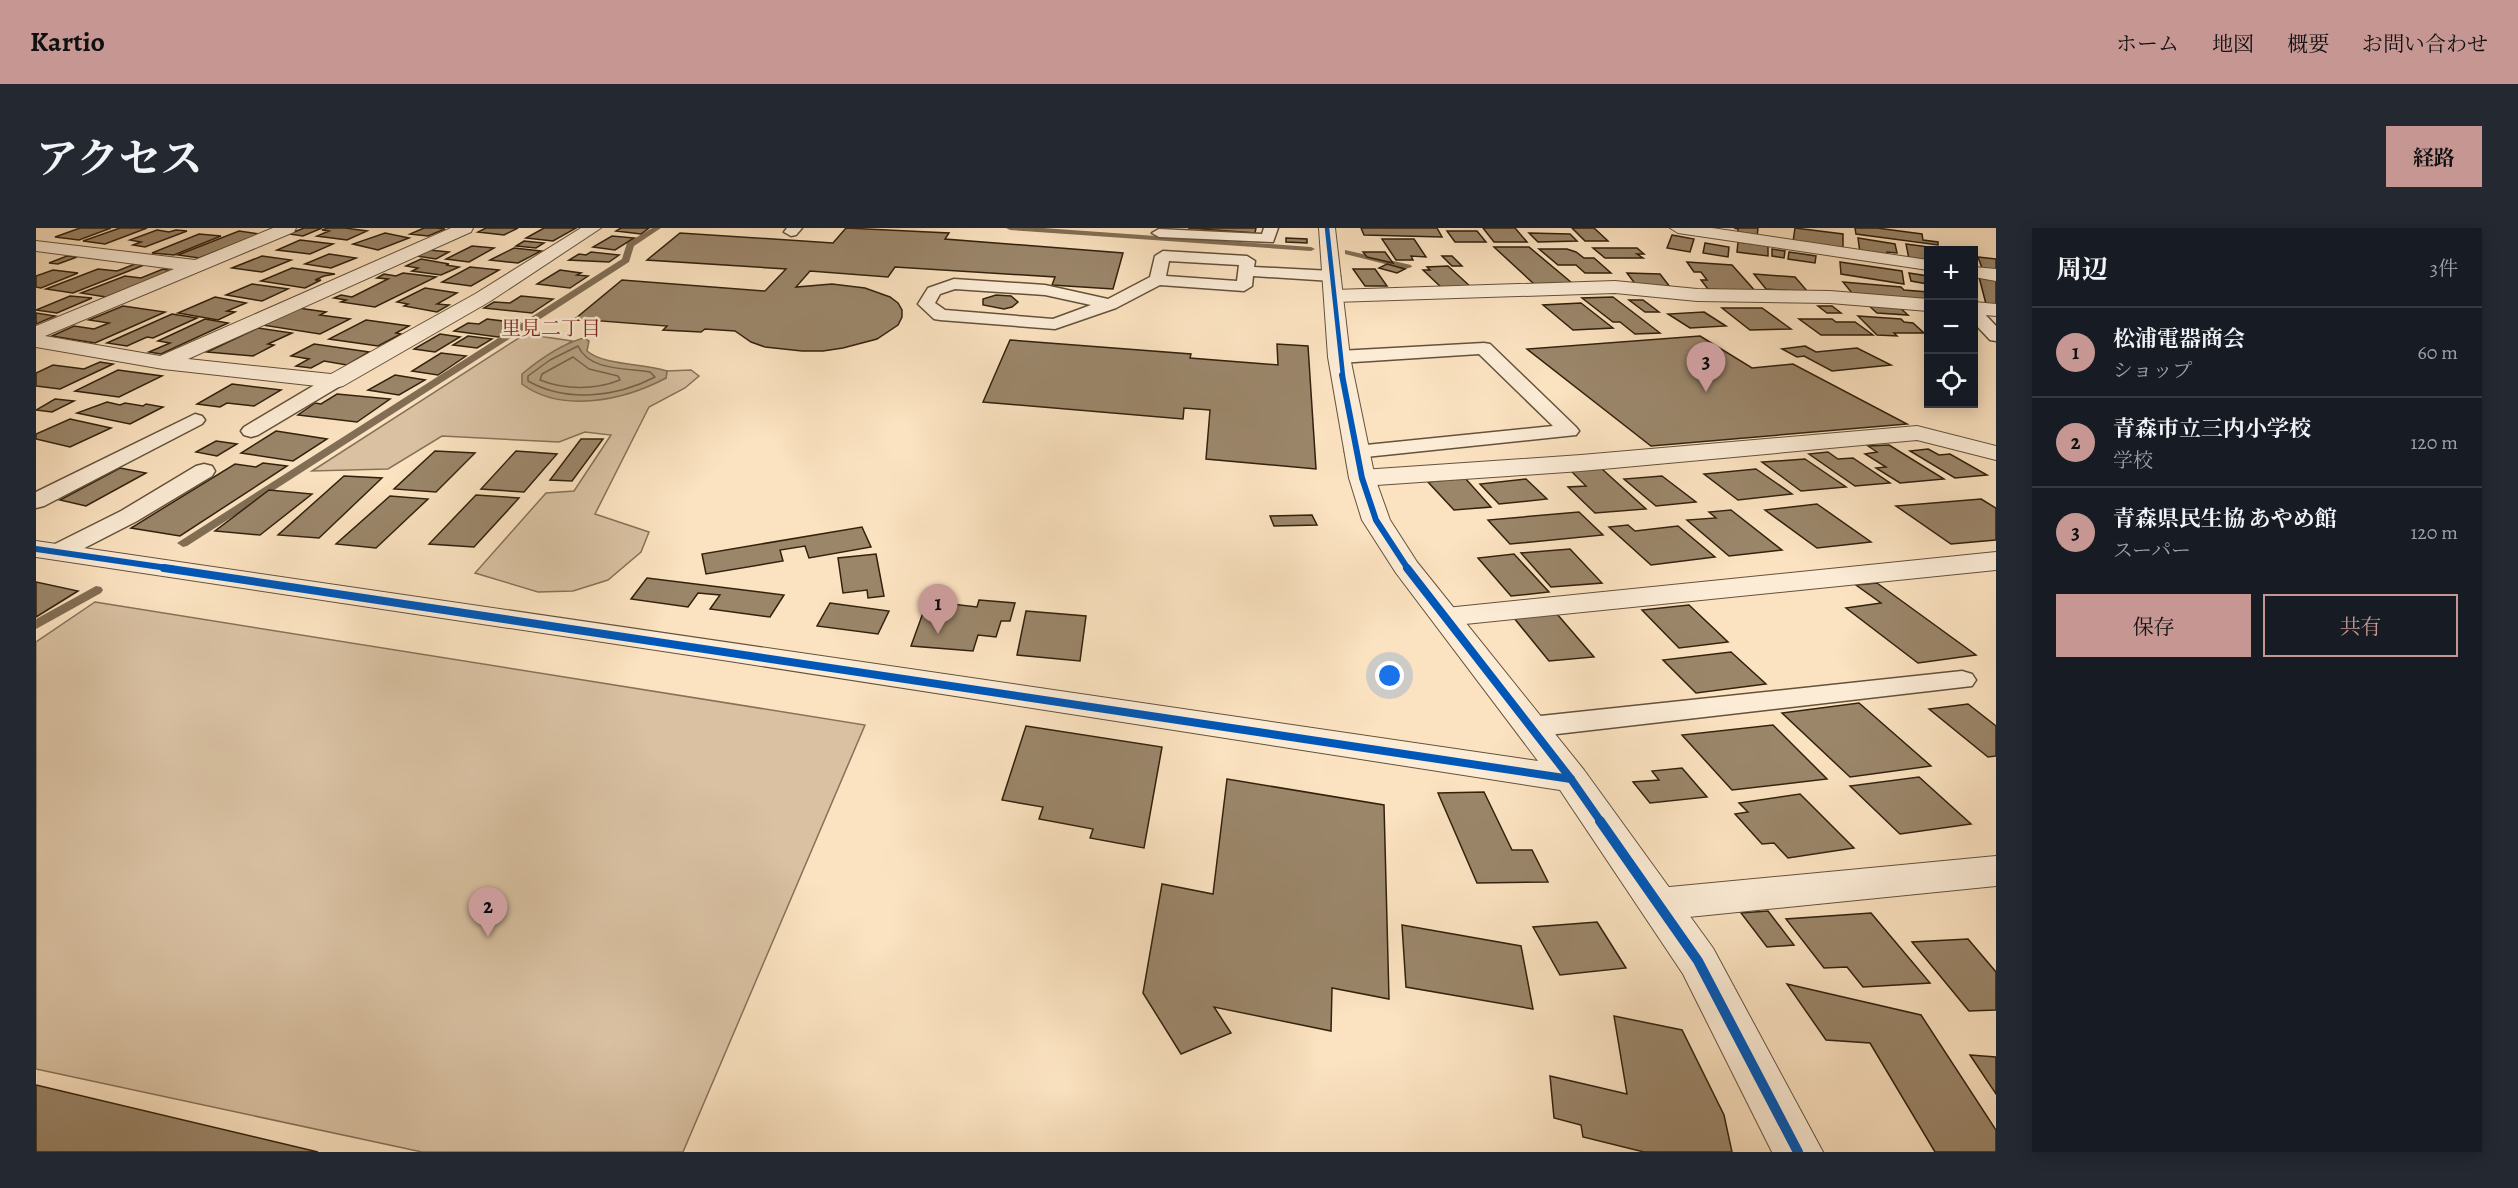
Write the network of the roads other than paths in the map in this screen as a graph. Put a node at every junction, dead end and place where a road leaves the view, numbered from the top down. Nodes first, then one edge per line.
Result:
1 (288, 228) edge
2 (465, 228) edge
3 (593, 228) edge
4 (1271, 228) edge
5 (1327, 228) edge
6 (1678, 228) edge
7 (1159, 233) dead end
8 (40, 238) edge
9 (1827, 250) junction
10 (1924, 264) edge
11 (197, 266) junction
12 (1246, 271) junction
13 (1978, 273) edge
14 (1996, 275) edge
15 (1156, 279) junction
16 (1333, 286) junction
17 (1830, 297) junction
18 (1110, 303) junction
19 (1924, 305) edge
20 (1978, 308) edge
21 (1996, 310) edge
22 (1978, 317) edge
23 (36, 333) edge
24 (1996, 336) edge
25 (36, 341) edge
26 (1339, 357) junction
27 (163, 363) junction
28 (335, 381) junction
29 (195, 420) dead end
30 (251, 430) dead end
31 (1996, 453) edge
32 (1359, 465) junction
33 (204, 471) dead end
34 (36, 501) edge
35 (47, 551) edge
36 (1996, 561) edge
37 (1446, 617) junction
38 (1962, 680) dead end
39 (1531, 727) junction
40 (1571, 779) junction
41 (1996, 871) edge
42 (1659, 904) junction
43 (1798, 1152) edge

1 - 11 street
2 - 27 street
3 - 28 street
4 - 7 lane
5 - 16 street
6 - 9 street
8 - 11 street
9 - 10 street
9 - 17 street
11 - 23 street
12 - 15 lane
12 - 15 lane
12 - 16 lane
13 - 14 street
15 - 18 lane
16 - 17 street
16 - 26 street
17 - 19 street
18 - 18 lane
20 - 21 street
22 - 24 lane
25 - 27 street
26 - 32 street
26 - 32 lane
27 - 28 street
28 - 30 lane
29 - 34 lane
31 - 32 street
32 - 37 street
33 - 35 lane
35 - 40 street
36 - 37 street
37 - 39 street
38 - 39 lane
39 - 40 street
40 - 42 street
41 - 42 street
42 - 43 street

